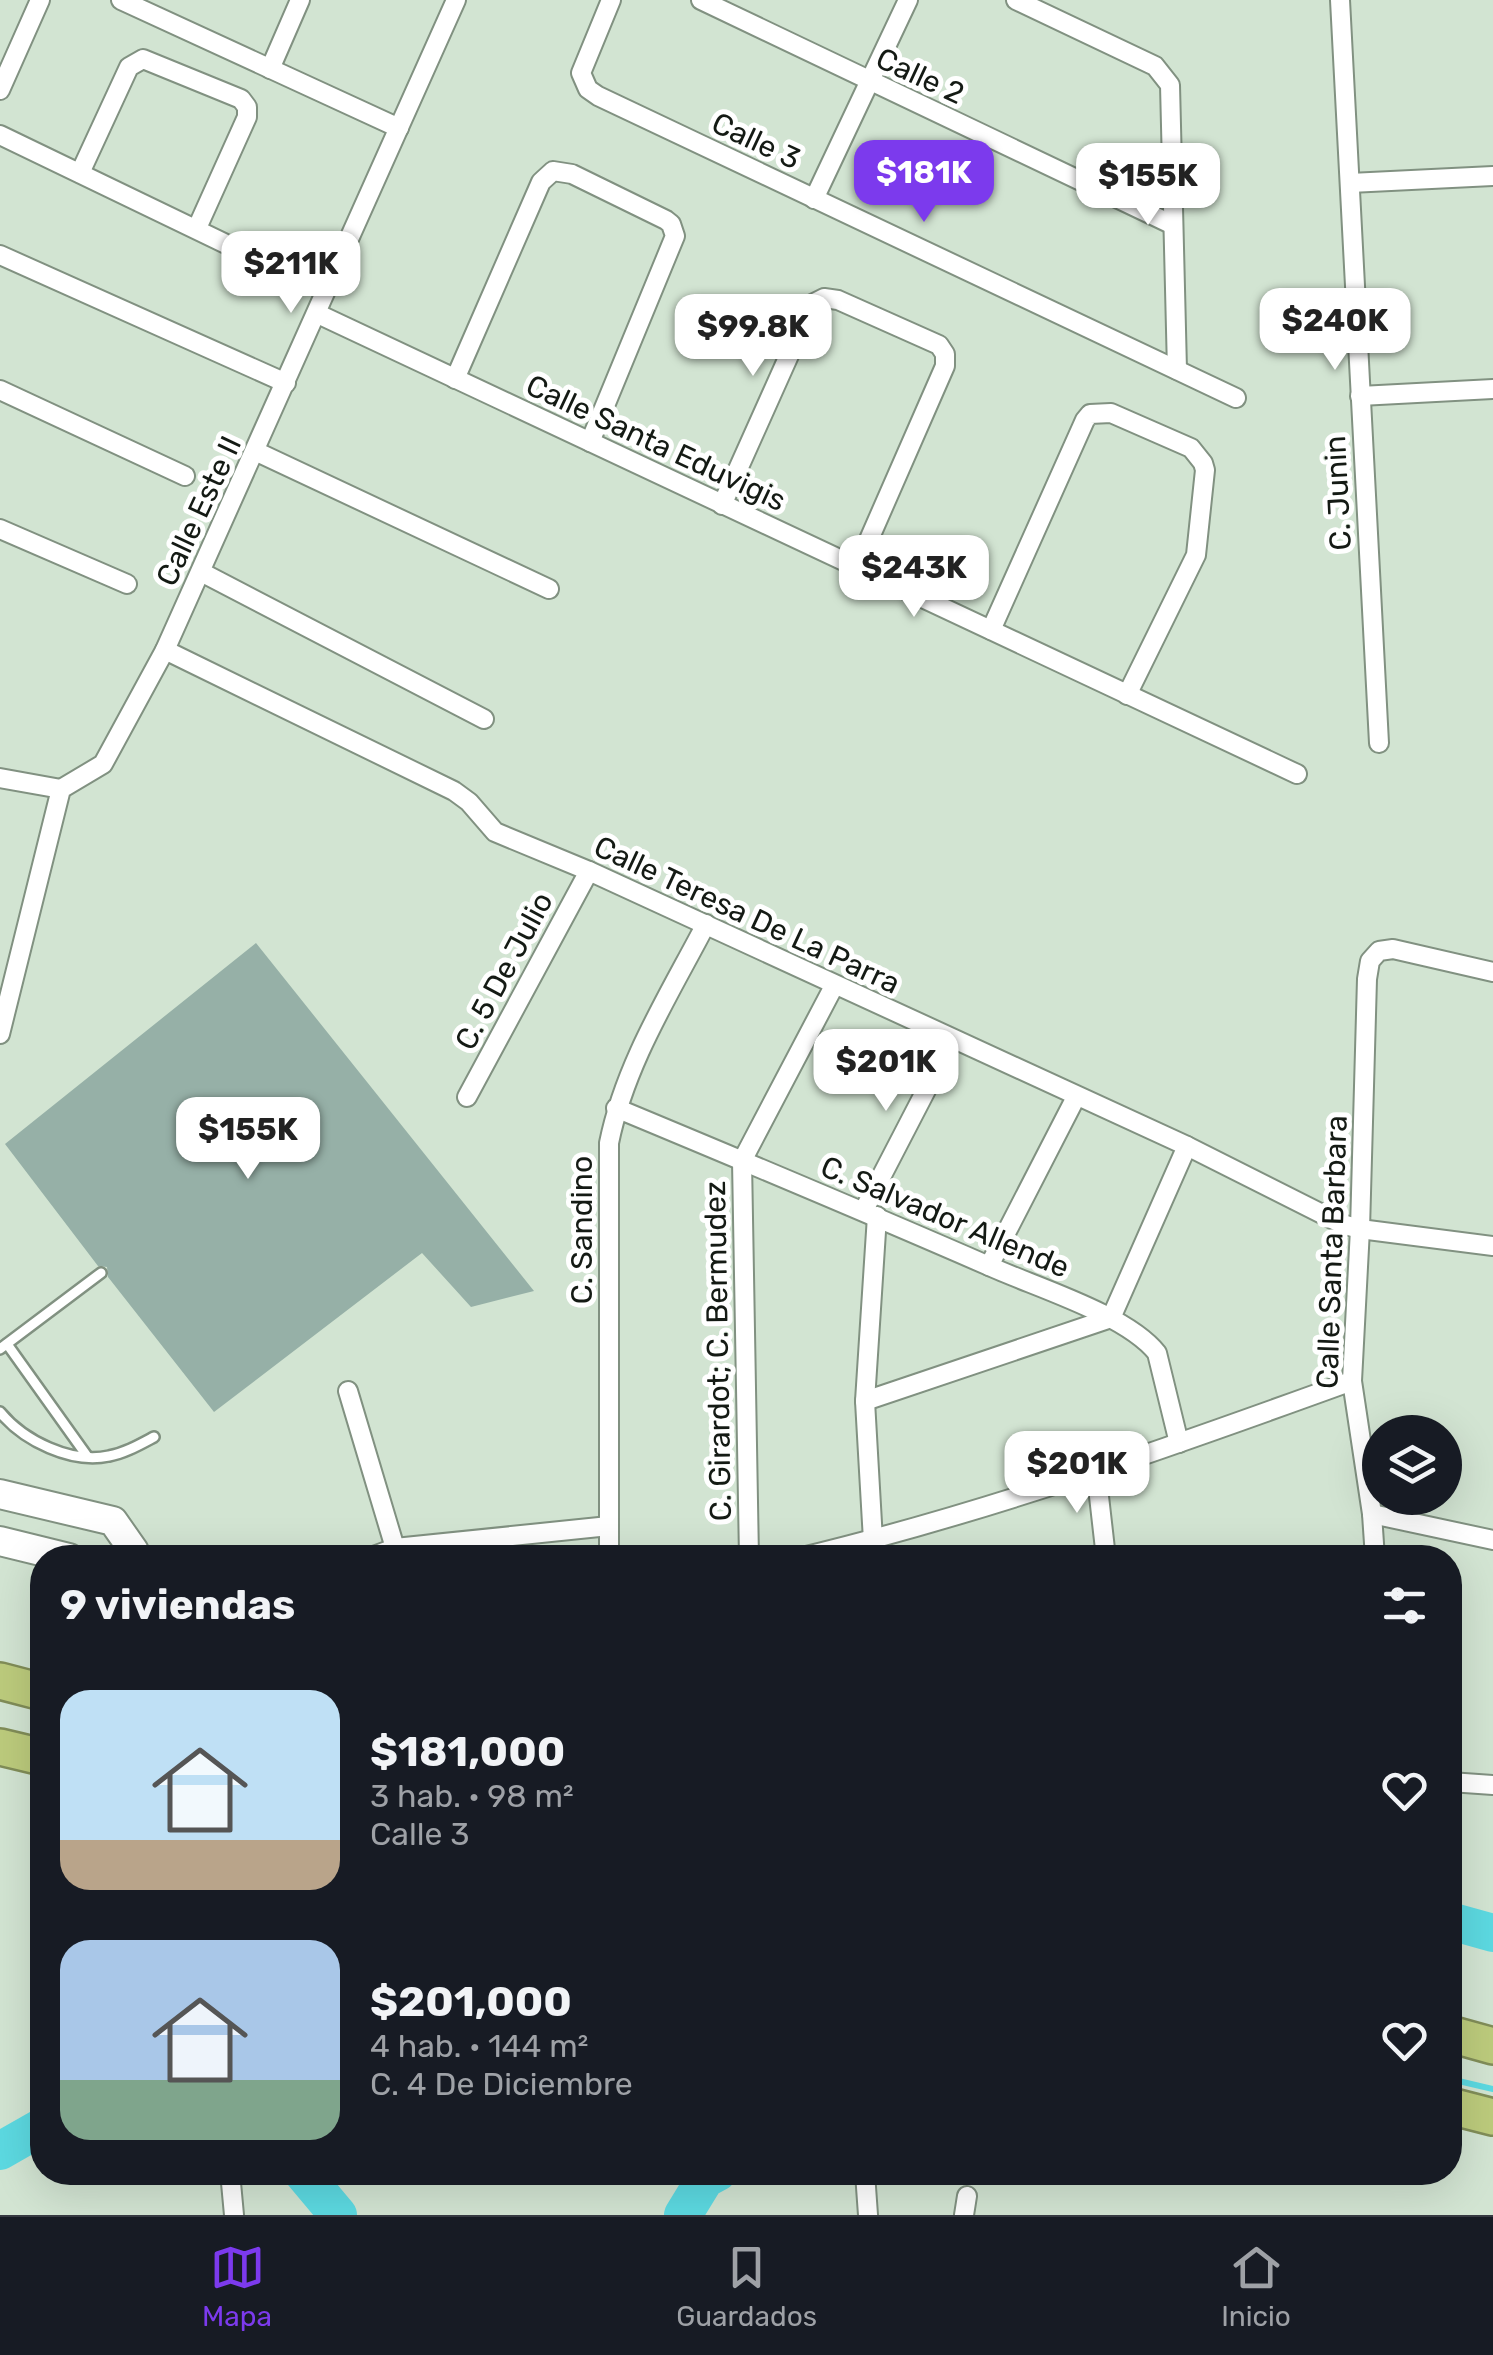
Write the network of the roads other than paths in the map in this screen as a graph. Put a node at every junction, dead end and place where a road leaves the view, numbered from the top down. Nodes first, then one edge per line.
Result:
1 (40, 0) edge
2 (121, 0) edge
3 (300, 0) edge
4 (456, 0) edge
5 (611, 0) edge
6 (701, 0) edge
7 (908, 0) edge
8 (1016, 0) edge
9 (1340, 0) edge
10 (157, 8) edge
11 (270, 69) junction
12 (868, 82) junction
13 (0, 90) edge
14 (399, 128) junction
15 (0, 136) edge
16 (80, 174) junction
17 (1493, 176) edge
18 (1350, 184) junction
19 (814, 199) junction
20 (1171, 224) junction
21 (197, 228) junction
22 (0, 255) edge
23 (280, 270) dead end
24 (318, 314) junction
25 (1176, 370) junction
26 (455, 380) junction
27 (286, 383) junction
28 (1493, 389) edge
29 (0, 390) edge
30 (1360, 396) junction
31 (1236, 398) dead end
32 (590, 442) junction
33 (256, 452) junction
34 (185, 476) dead end
35 (722, 504) junction
36 (0, 529) edge
37 (856, 567) junction
38 (201, 572) junction
39 (127, 584) dead end
40 (549, 589) dead end
41 (991, 630) junction
42 (165, 650) junction
43 (1127, 695) junction
44 (484, 719) dead end
45 (1380, 742) dead end
46 (1297, 774) dead end
47 (0, 778) edge
48 (61, 790) junction
49 (589, 870) junction
50 (706, 924) junction
51 (1493, 972) edge
52 (834, 986) junction
53 (0, 1034) edge
54 (952, 1040) junction
55 (467, 1097) dead end
56 (1076, 1098) junction
57 (616, 1108) junction
58 (1188, 1146) junction
59 (742, 1161) junction
60 (870, 1213) junction
61 (1360, 1230) junction
62 (1493, 1246) edge
63 (989, 1266) junction
64 (101, 1273) dead end
65 (1112, 1318) junction
66 (4, 1347) edge
67 (1352, 1381) junction
68 (348, 1391) dead end
69 (865, 1401) junction
70 (0, 1412) edge
71 (154, 1437) dead end
72 (1180, 1444) junction
73 (1362, 1448) edge
74 (88, 1457) junction
75 (1096, 1470) junction
76 (0, 1494) edge
77 (1372, 1515) edge
78 (1377, 1515) edge
79 (609, 1526) junction
80 (1493, 1540) edge
81 (0, 1542) edge
82 (127, 1545) edge
83 (394, 1545) edge
84 (424, 1545) edge
85 (609, 1545) edge
86 (748, 1545) edge
87 (873, 1545) edge
88 (884, 1545) edge
89 (1105, 1545) edge
90 (1375, 1545) edge
91 (30, 1549) edge
92 (0, 1682) edge
93 (30, 1689) edge
94 (0, 1747) edge
95 (30, 1755) edge
96 (1462, 1783) edge
97 (1493, 1785) edge
98 (1462, 2037) edge
99 (1493, 2046) edge
100 (1462, 2109) edge
101 (1493, 2117) edge
102 (231, 2185) edge
103 (866, 2185) edge
104 (968, 2196) dead end
105 (234, 2215) edge
106 (868, 2215) edge
107 (964, 2215) edge

1 - 13 street
2 - 10 street
3 - 11 street
4 - 14 street, Calle Este II
5 - 19 street, Calle 3
6 - 12 street, Calle 2
7 - 12 street
8 - 20 street
9 - 18 street, C. Junin
10 - 11 street
11 - 14 street
12 - 19 street
12 - 20 street, Calle 2
14 - 24 street, Calle Este II
15 - 16 street
16 - 21 street
16 - 21 street
17 - 18 street
18 - 30 street, C. Junin
19 - 25 street, Calle 3
20 - 25 street
21 - 23 street
22 - 27 street
24 - 26 street, Calle Santa Eduvigis
24 - 27 street, Calle Este II
25 - 31 street, Calle 3
26 - 32 street, Calle Santa Eduvigis
26 - 32 street
27 - 33 street, Calle Este II
28 - 30 street
29 - 34 street
30 - 45 street, C. Junin
32 - 35 street, Calle Santa Eduvigis
33 - 38 street, Calle Este II
33 - 40 street
35 - 37 street, Calle Santa Eduvigis
35 - 37 street
36 - 39 street
37 - 41 street, Calle Santa Eduvigis
38 - 42 street, Calle Este II
38 - 44 street
41 - 43 street, Calle Santa Eduvigis
41 - 43 street
42 - 48 street, Calle Este II
42 - 49 street, Calle Teresa De La Parra
43 - 46 street, Calle Santa Eduvigis
47 - 48 street
48 - 53 street
49 - 50 street, Calle Teresa De La Parra
49 - 55 street, C. 5 De Julio
50 - 52 street, Calle Teresa De La Parra
50 - 57 street, C. Sandino
51 - 61 street, Calle Santa Barbara
52 - 54 street, Calle Teresa De La Parra
52 - 59 street, C. Girardot; C. Bermudez
54 - 56 street, Calle Teresa De La Parra
54 - 60 street
56 - 58 street, Calle Teresa De La Parra
56 - 63 street
57 - 59 street, C. Salvador Allende
57 - 79 street, C. Sandino
58 - 61 street, Calle Teresa De La Parra
58 - 65 street
59 - 60 street, C. Salvador Allende
59 - 86 street, C. Girardot; C. Bermudez
60 - 63 street, C. Salvador Allende
60 - 69 street
61 - 62 street, Calle Teresa De La Parra
61 - 67 street, Calle Santa Barbara
63 - 65 street, C. Salvador Allende
64 - 66 lane
65 - 69 street
65 - 72 street, C. Salvador Allende
66 - 74 lane
67 - 72 street
67 - 73 street, Calle Santa Barbara
68 - 83 street
69 - 87 street
70 - 74 lane
71 - 74 lane
72 - 75 street
75 - 88 street
75 - 89 street
76 - 82 street
77 - 90 street, Calle Santa Barbara
78 - 80 street
79 - 84 street
79 - 85 street, C. Sandino
81 - 91 street
92 - 93 highway
94 - 95 highway
96 - 97 street
98 - 99 highway
100 - 101 highway
102 - 105 street
103 - 106 street
104 - 107 street

